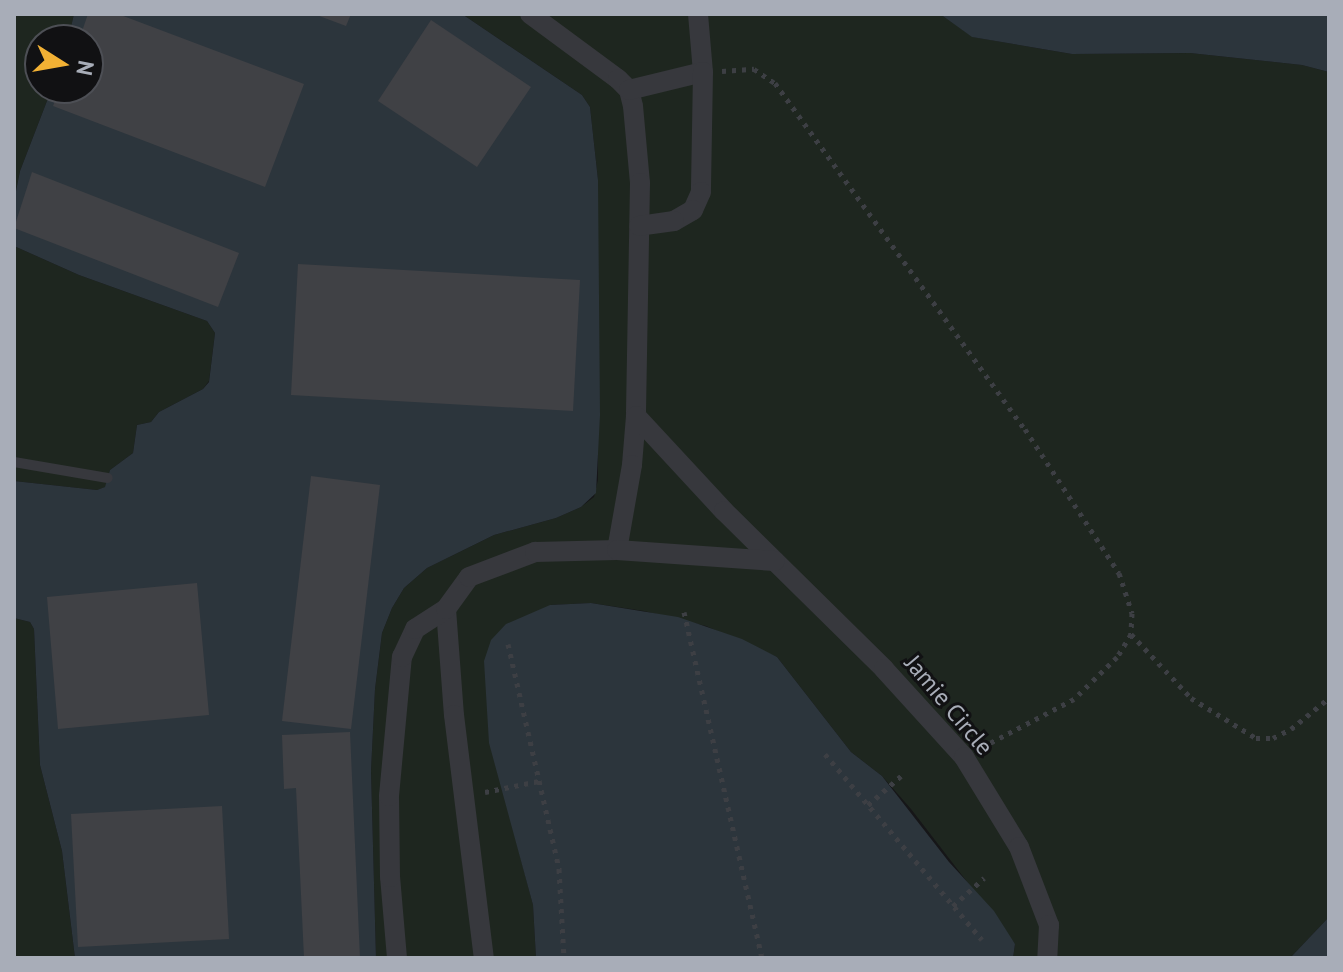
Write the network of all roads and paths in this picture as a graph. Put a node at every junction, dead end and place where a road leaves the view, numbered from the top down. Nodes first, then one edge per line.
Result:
1 (530, 14) edge
2 (698, 14) edge
3 (703, 72) junction
4 (629, 90) junction
5 (639, 226) junction
6 (636, 416) junction
7 (14, 462) edge
8 (108, 478) dead end
9 (617, 550) junction
10 (775, 561) junction
11 (446, 609) junction
12 (684, 612) dead end
13 (1131, 634) junction
14 (508, 644) dead end
15 (1329, 698) edge
16 (825, 754) dead end
17 (964, 757) junction
18 (901, 776) dead end
19 (539, 781) junction
20 (485, 792) dead end
21 (868, 805) junction
22 (984, 878) dead end
23 (953, 906) junction
24 (982, 940) dead end
25 (397, 958) edge
26 (484, 958) edge
27 (564, 958) edge
28 (762, 958) edge
29 (1047, 958) edge

1 - 4 street
2 - 3 street
3 - 4 street
3 - 5 street
3 - 13 path
4 - 5 street
5 - 6 street
6 - 9 street
6 - 10 street, Jamie Circle
7 - 8 lane
9 - 10 street
9 - 11 street
10 - 17 street, Jamie Circle
11 - 25 street
11 - 26 street
12 - 28 path
13 - 15 path
13 - 17 path
14 - 19 path
16 - 21 path
17 - 29 street, Jamie Circle
18 - 21 path
19 - 20 path
19 - 27 path
21 - 23 path
22 - 23 path
23 - 24 path

